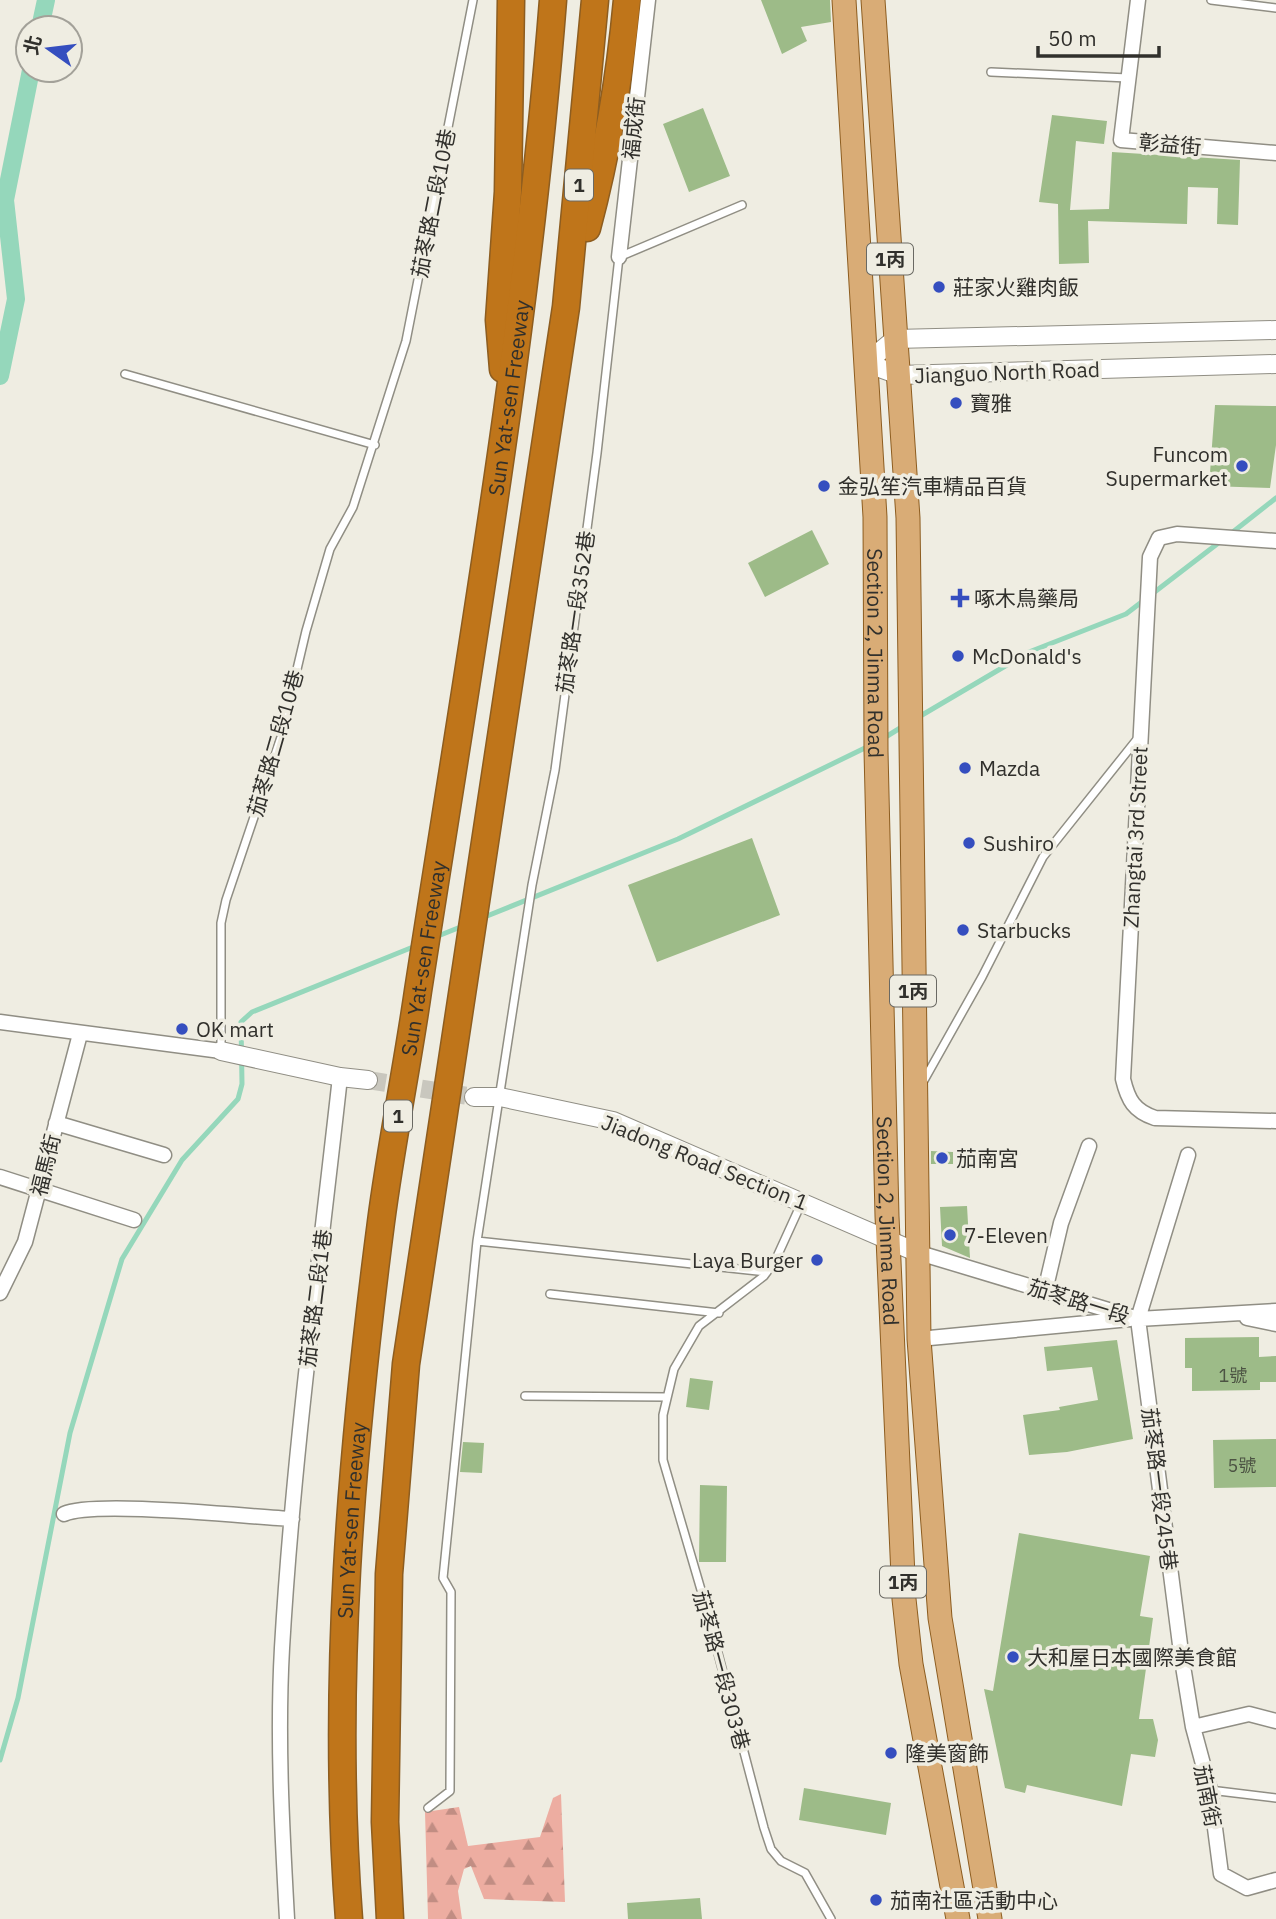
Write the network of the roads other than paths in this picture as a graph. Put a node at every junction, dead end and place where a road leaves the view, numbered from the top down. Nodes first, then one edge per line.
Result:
1 (473, 0) edge
2 (511, 0) edge
3 (553, 0) edge
4 (595, 0) edge
5 (627, 0) edge
6 (648, 0) edge
7 (844, 0) edge
8 (873, 0) edge
9 (1138, 0) edge
10 (1211, 0) edge
11 (1276, 8) edge
12 (991, 72) dead end
13 (1129, 78) junction
14 (1276, 153) edge
15 (743, 205) dead end
16 (619, 257) junction
17 (566, 307) junction
18 (1276, 330) edge
19 (895, 339) junction
20 (866, 363) junction
21 (1276, 364) edge
22 (125, 374) dead end
23 (899, 375) junction
24 (507, 415) junction
25 (375, 445) junction
26 (1276, 541) edge
27 (1139, 737) junction
28 (0, 1022) edge
29 (80, 1034) junction
30 (234, 1055) junction
31 (340, 1077) junction
32 (368, 1080) tunnel mouth
33 (474, 1097) tunnel mouth
34 (500, 1097) junction
35 (914, 1098) junction
36 (1276, 1121) edge
37 (56, 1123) junction
38 (1088, 1146) dead end
39 (164, 1155) dead end
40 (1188, 1155) dead end
41 (0, 1177) edge
42 (38, 1192) junction
43 (802, 1201) junction
44 (134, 1220) dead end
45 (477, 1241) junction
46 (888, 1241) junction
47 (916, 1252) junction
48 (767, 1272) junction
49 (1045, 1290) junction
50 (0, 1291) edge
51 (550, 1294) dead end
52 (1276, 1311) edge
53 (719, 1313) junction
54 (1224, 1313) junction
55 (1138, 1319) junction
56 (1276, 1324) edge
57 (919, 1339) junction
58 (525, 1396) dead end
59 (667, 1397) junction
60 (64, 1514) dead end
61 (292, 1519) junction
62 (1182, 1660) joint
63 (1276, 1721) edge
64 (1193, 1727) junction
65 (1210, 1790) junction
66 (1276, 1798) edge
67 (428, 1808) dead end
68 (1276, 1880) edge
69 (287, 1919) edge
70 (349, 1919) edge
71 (390, 1919) edge
72 (831, 1919) edge
73 (958, 1919) edge
74 (990, 1919) edge

1 - 25 lane, 茄苳路二段10巷
2 - 24 highway
3 - 24 highway, Sun Yat-sen Freeway / 1
4 - 17 highway, Sun Yat-sen Freeway / 1
5 - 17 highway
6 - 16 street, 福成街
7 - 20 main road, 1丙
8 - 19 main road, 1丙
9 - 13 street, 彰益街
10 - 11 lane
12 - 13 lane
13 - 14 street, 彰益街
15 - 16 lane
16 - 34 lane, 茄苳路一段352巷
17 - 71 highway, Sun Yat-sen Freeway / 1
18 - 19 street, Jianguo North Road
19 - 20 street, Jianguo North Road
19 - 23 main road, 1丙
20 - 23 street, Jianguo North Road
20 - 46 main road, Section 2, Jinma Road / 1丙
21 - 23 street, Jianguo North Road
22 - 25 lane
23 - 35 main road, Section 2, Jinma Road / 1丙
24 - 70 highway, Sun Yat-sen Freeway / 1
25 - 30 lane, 茄苳路二段10巷
26 - 27 street, Zhangtai 3rd Street
27 - 35 lane
27 - 36 street, Zhangtai 3rd Street
28 - 29 street
29 - 30 street
29 - 37 street, 福馬街
30 - 31 street
31 - 32 street
31 - 61 street, 茄苳路二段1巷
33 - 34 street, Jiadong Road Section 1
34 - 43 street, Jiadong Road Section 1
34 - 45 lane, 茄苳路一段352巷
35 - 47 main road, Section 2, Jinma Road / 1丙
37 - 39 street
37 - 42 street, 福馬街
38 - 49 street
40 - 55 street
41 - 42 street
42 - 44 street
42 - 50 street, 福馬街
43 - 46 street, Jiadong Road Section 1
43 - 48 lane, 茄苳路一段303巷
45 - 48 lane
45 - 67 lane, 茄苳路一段352巷
46 - 47 street, 茄苳路一段
46 - 73 main road, Section 2, Jinma Road / 1丙
47 - 49 street, 茄苳路一段
47 - 57 main road, Section 2, Jinma Road / 1丙
48 - 53 lane, 茄苳路一段303巷
49 - 55 street, 茄苳路一段
51 - 53 lane
52 - 54 street, 茄苳路一段
53 - 59 lane, 茄苳路一段303巷
54 - 55 street, 茄苳路一段
54 - 56 street
55 - 57 street
55 - 62 street, 茄苳路一段245巷
57 - 74 main road, Section 2, Jinma Road / 1丙
58 - 59 lane
59 - 72 lane, 茄苳路一段303巷
60 - 61 street
61 - 69 street, 茄苳路二段1巷
62 - 64 street, 茄南街
63 - 64 street
64 - 65 street, 茄南街
65 - 66 lane
65 - 68 street, 茄南街

